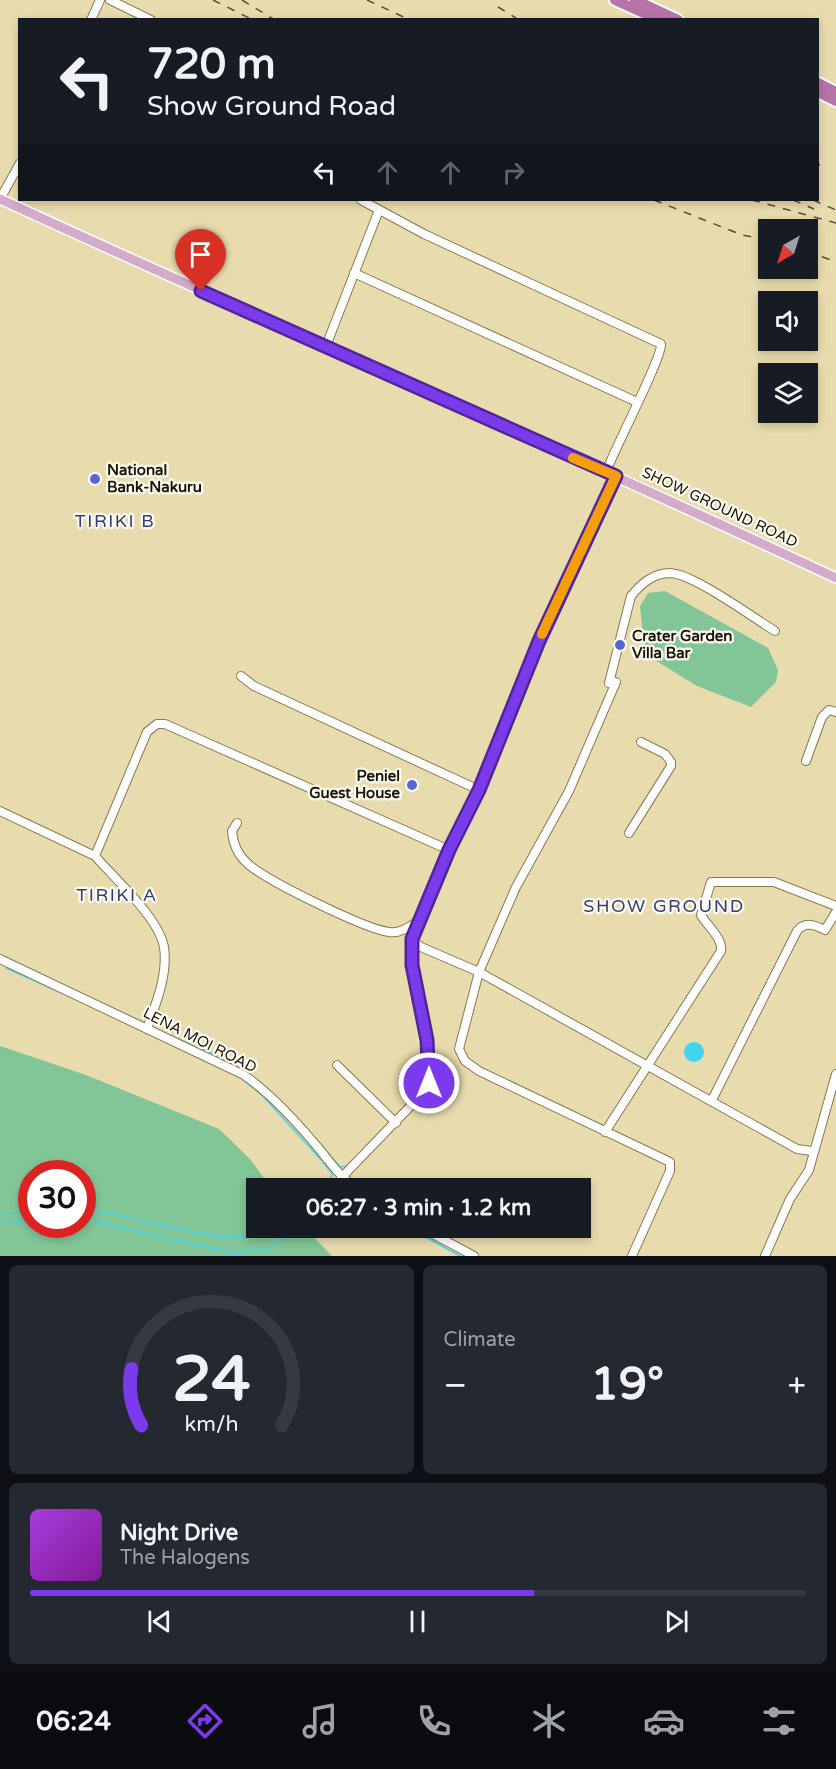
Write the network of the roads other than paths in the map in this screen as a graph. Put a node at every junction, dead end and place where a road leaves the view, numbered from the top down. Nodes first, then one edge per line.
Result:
1 (100, 0) edge
2 (110, 0) edge
3 (615, 0) edge
4 (635, 0) edge
5 (92, 18) edge
6 (147, 18) edge
7 (655, 18) edge
8 (674, 18) edge
9 (819, 84) edge
10 (819, 92) edge
11 (836, 92) edge
12 (836, 101) edge
13 (18, 166) edge
14 (0, 199) edge
15 (361, 201) edge
16 (380, 210) junction
17 (354, 273) junction
18 (326, 346) junction
19 (637, 402) junction
20 (606, 472) junction
21 (616, 476) junction
22 (836, 578) edge
23 (775, 631) dead end
24 (241, 676) dead end
25 (836, 712) edge
26 (641, 742) dead end
27 (806, 761) dead end
28 (479, 790) junction
29 (0, 811) edge
30 (237, 823) dead end
31 (628, 833) dead end
32 (449, 850) junction
33 (95, 856) junction
34 (836, 906) edge
35 (836, 912) edge
36 (420, 921) junction
37 (412, 939) junction
38 (0, 959) edge
39 (479, 972) junction
40 (147, 1029) junction
41 (337, 1065) dead end
42 (647, 1065) junction
43 (836, 1074) edge
44 (712, 1100) junction
45 (396, 1123) junction
46 (606, 1132) junction
47 (813, 1151) junction
48 (341, 1178) joint
49 (440, 1238) edge
50 (474, 1256) edge
51 (632, 1256) edge
52 (765, 1256) edge

1 - 5 street
2 - 6 street
3 - 7 highway
4 - 8 highway
9 - 11 highway
10 - 12 highway
13 - 14 street
14 - 18 main road, SHOW GROUND ROAD
15 - 16 street
16 - 17 street
16 - 19 street
17 - 18 street
17 - 19 street
18 - 20 main road, SHOW GROUND ROAD
19 - 20 street
20 - 21 main road, SHOW GROUND ROAD
21 - 22 main road, SHOW GROUND ROAD
21 - 28 street
23 - 39 street
24 - 28 street
25 - 27 street
26 - 31 street
28 - 32 street
29 - 33 street
30 - 36 street
32 - 33 street
32 - 36 street
33 - 40 street
34 - 42 street
35 - 44 street
36 - 37 street
37 - 39 street
37 - 45 street
38 - 40 street, LENA MOI ROAD
39 - 42 street
39 - 46 street
40 - 48 street, LENA MOI ROAD
41 - 45 street
42 - 44 street
42 - 46 street
43 - 47 street
44 - 47 street
45 - 48 street
46 - 51 street
47 - 52 street
49 - 50 street

